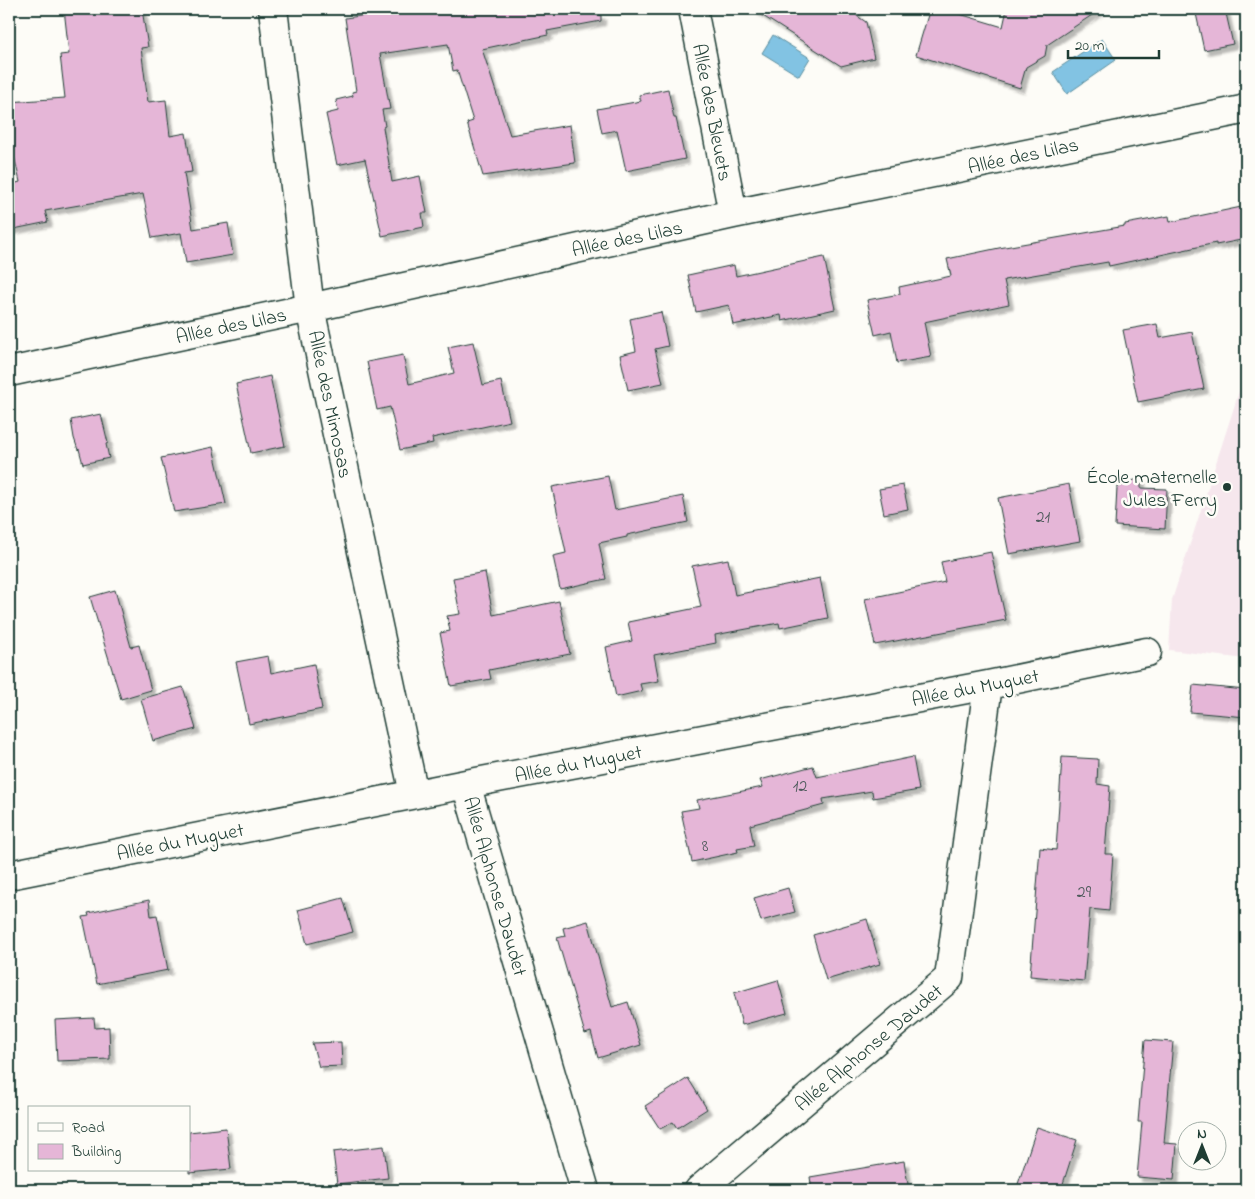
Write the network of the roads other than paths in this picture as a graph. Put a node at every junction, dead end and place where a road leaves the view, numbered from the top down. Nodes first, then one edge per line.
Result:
1 (274, 9) edge
2 (692, 9) edge
3 (1246, 108) edge
4 (733, 214) junction
5 (310, 308) junction
6 (9, 372) edge
7 (1147, 652) dead end
8 (988, 685) junction
9 (466, 784) junction
10 (414, 794) junction
11 (9, 875) edge
12 (585, 1190) edge
13 (699, 1190) edge

1 - 5 street, Allée des Mimosas
2 - 4 street, Allée des Bleuets
3 - 4 street, Allée des Lilas
4 - 5 street, Allée des Lilas
5 - 6 street, Allée des Lilas
5 - 10 street, Allée des Mimosas
7 - 8 street, Allée du Muguet
8 - 9 street, Allée du Muguet
8 - 13 street, Allée Alphonse Daudet
9 - 10 street, Allée du Muguet
9 - 12 street, Allée Alphonse Daudet
10 - 11 street, Allée du Muguet

